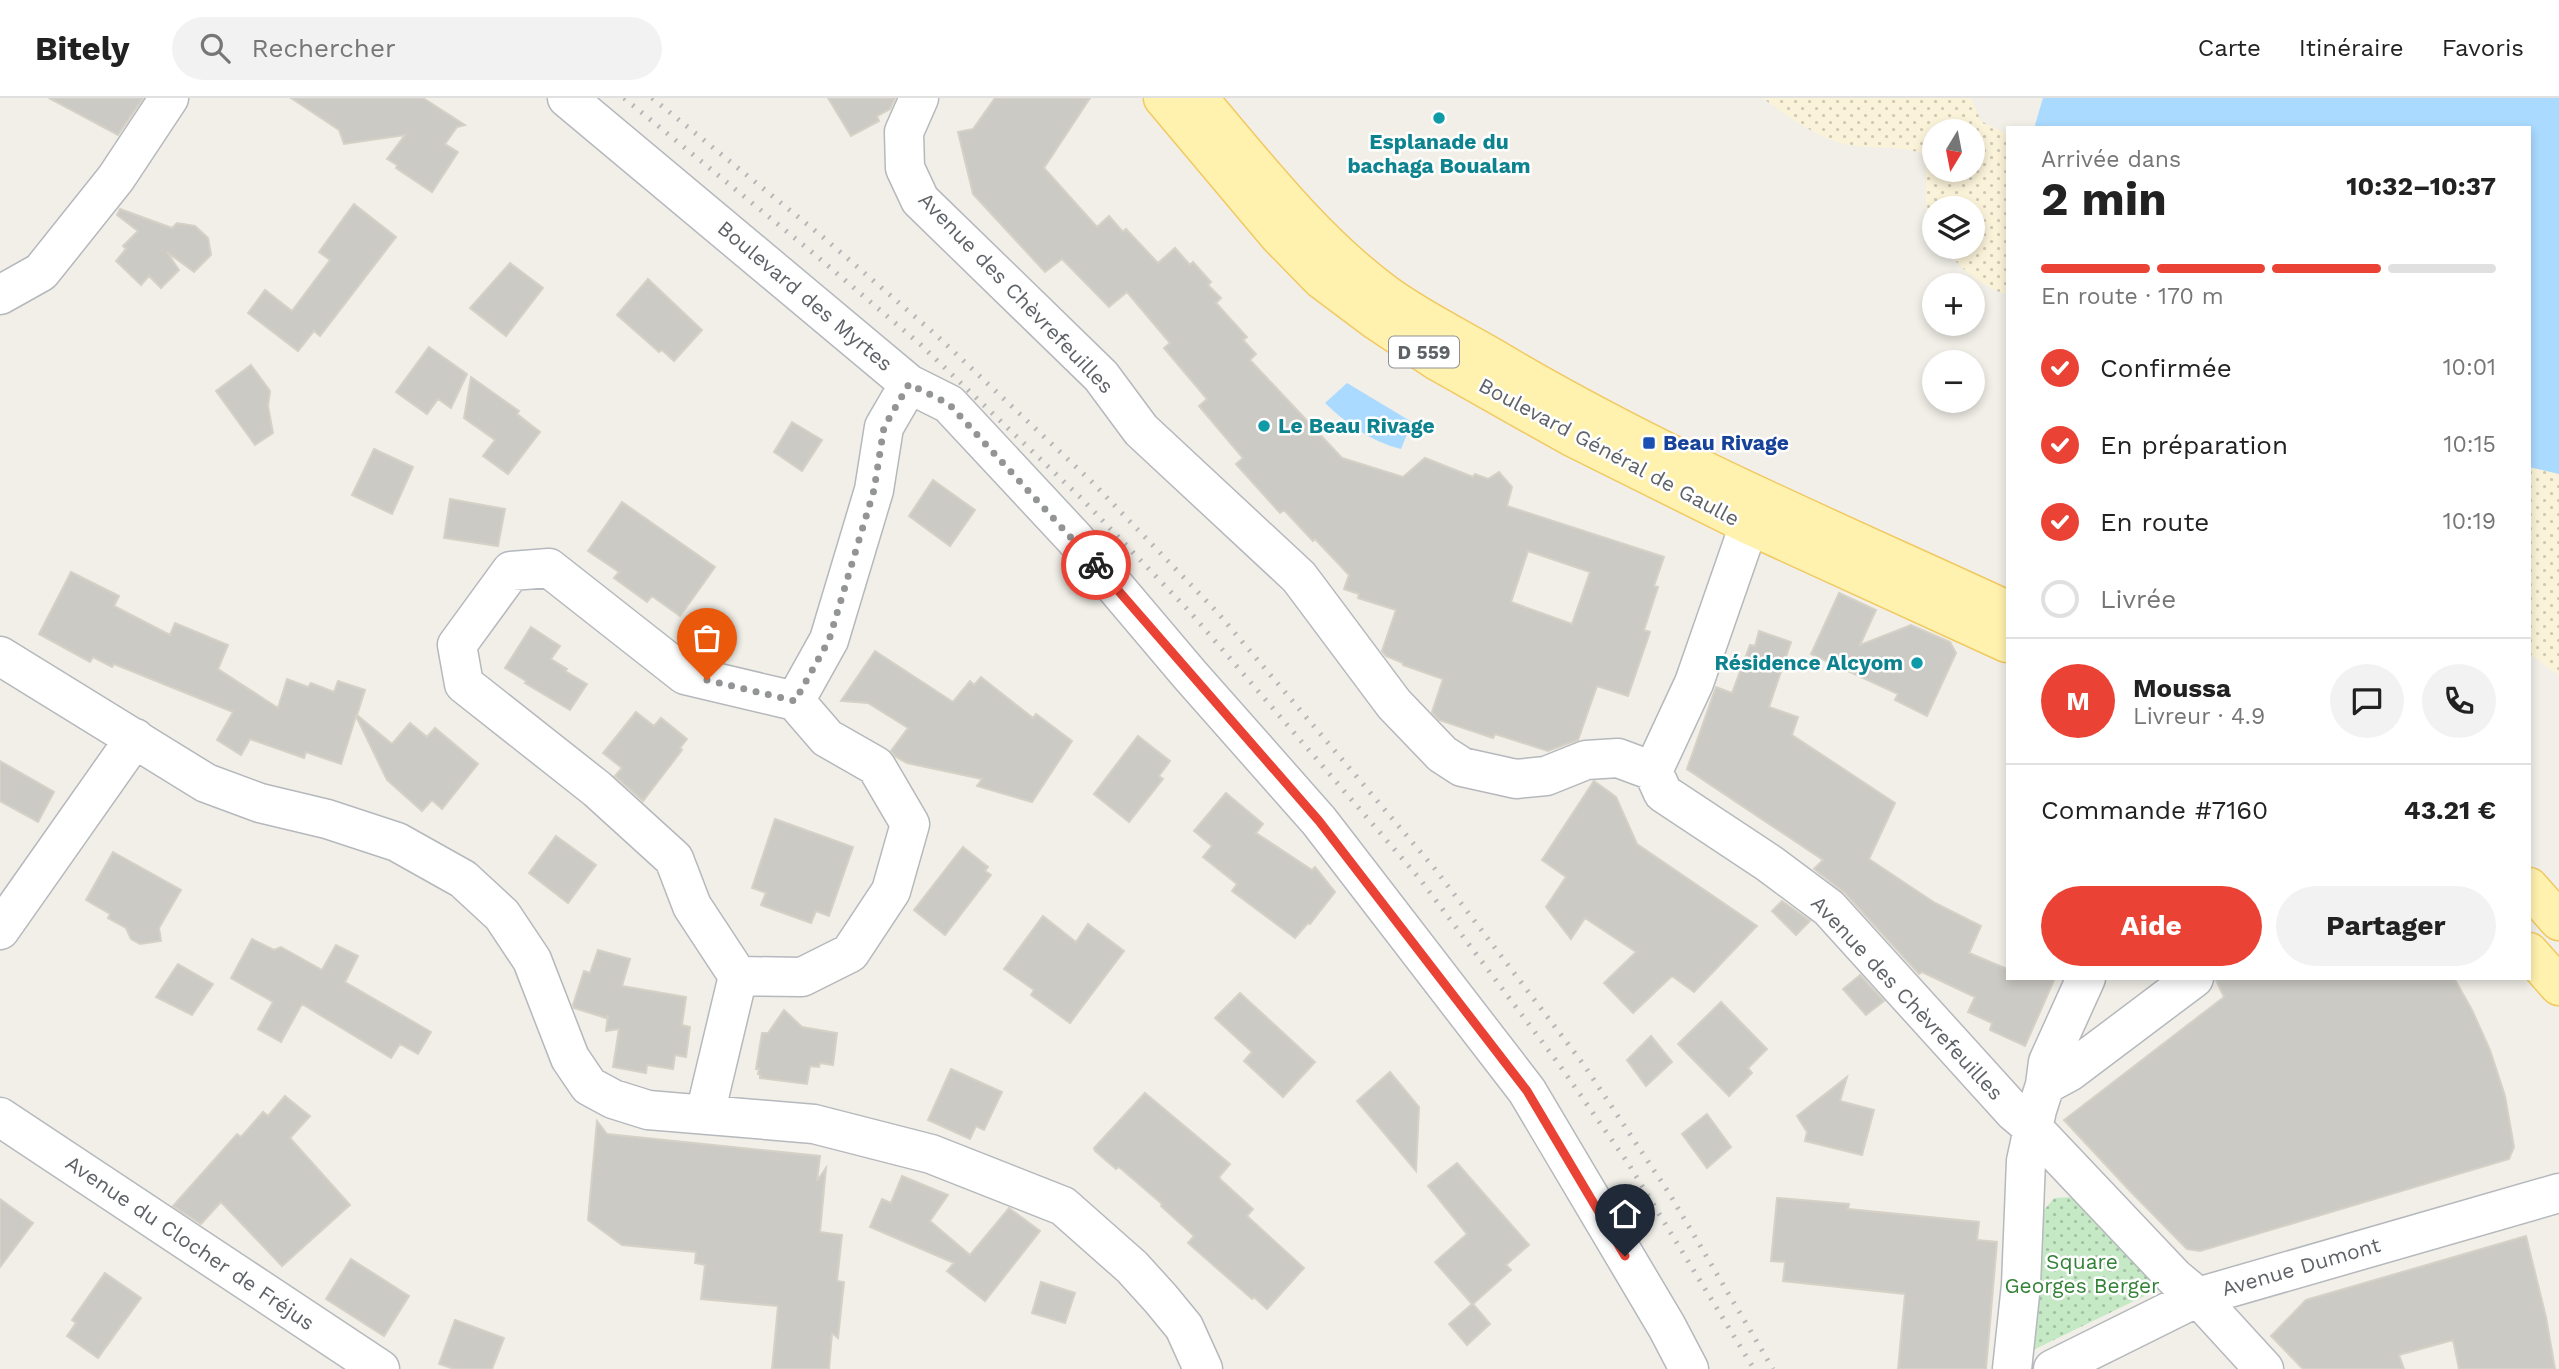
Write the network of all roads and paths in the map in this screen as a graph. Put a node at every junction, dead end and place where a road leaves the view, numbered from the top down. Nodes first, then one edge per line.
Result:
1 (169, 98) edge
2 (567, 98) edge
3 (919, 98) edge
4 (1163, 98) edge
5 (1198, 98) edge
6 (0, 295) edge
7 (909, 384) junction
8 (1807, 518) junction
9 (1749, 526) junction
10 (2006, 610) edge
11 (2006, 643) edge
12 (0, 656) edge
13 (795, 701) junction
14 (135, 738) junction
15 (1653, 771) junction
16 (2531, 889) edge
17 (2559, 921) edge
18 (0, 930) edge
19 (2531, 954) edge
20 (738, 976) junction
21 (2085, 980) edge
22 (2176, 983) edge
23 (2559, 986) edge
24 (2045, 1085) junction
25 (705, 1114) junction
26 (0, 1117) edge
27 (2033, 1128) junction
28 (2559, 1193) edge
29 (2198, 1297) junction
30 (380, 1369) edge
31 (1203, 1369) edge
32 (1689, 1369) edge
33 (2012, 1369) edge
34 (2053, 1369) edge
35 (2264, 1369) edge

1 - 6 street
2 - 7 street, Boulevard des Myrtes
3 - 15 street, Avenue des Chèvrefeuilles
4 - 9 main road, Boulevard Général de Gaulle / D 559
5 - 8 main road, Boulevard Général de Gaulle / D 559
7 - 13 street
7 - 32 street, Boulevard des Myrtes
8 - 9 street, Boulevard Général de Gaulle
8 - 10 main road, Boulevard Général de Gaulle / D 559
9 - 11 main road, Boulevard Général de Gaulle / D 559
9 - 15 street
12 - 14 street
13 - 20 street
13 - 20 street
14 - 18 street
14 - 25 street
15 - 27 street, Avenue des Chèvrefeuilles
16 - 17 main road
19 - 23 main road
20 - 25 street
21 - 24 street
22 - 24 street
24 - 27 street
25 - 31 street
26 - 30 street, Avenue du Clocher de Fréjus
27 - 29 street, Avenue des Chèvrefeuilles
27 - 33 street
28 - 29 street, Avenue Dumont
29 - 34 street, Avenue Dumont
29 - 35 street, Avenue des Chèvrefeuilles

